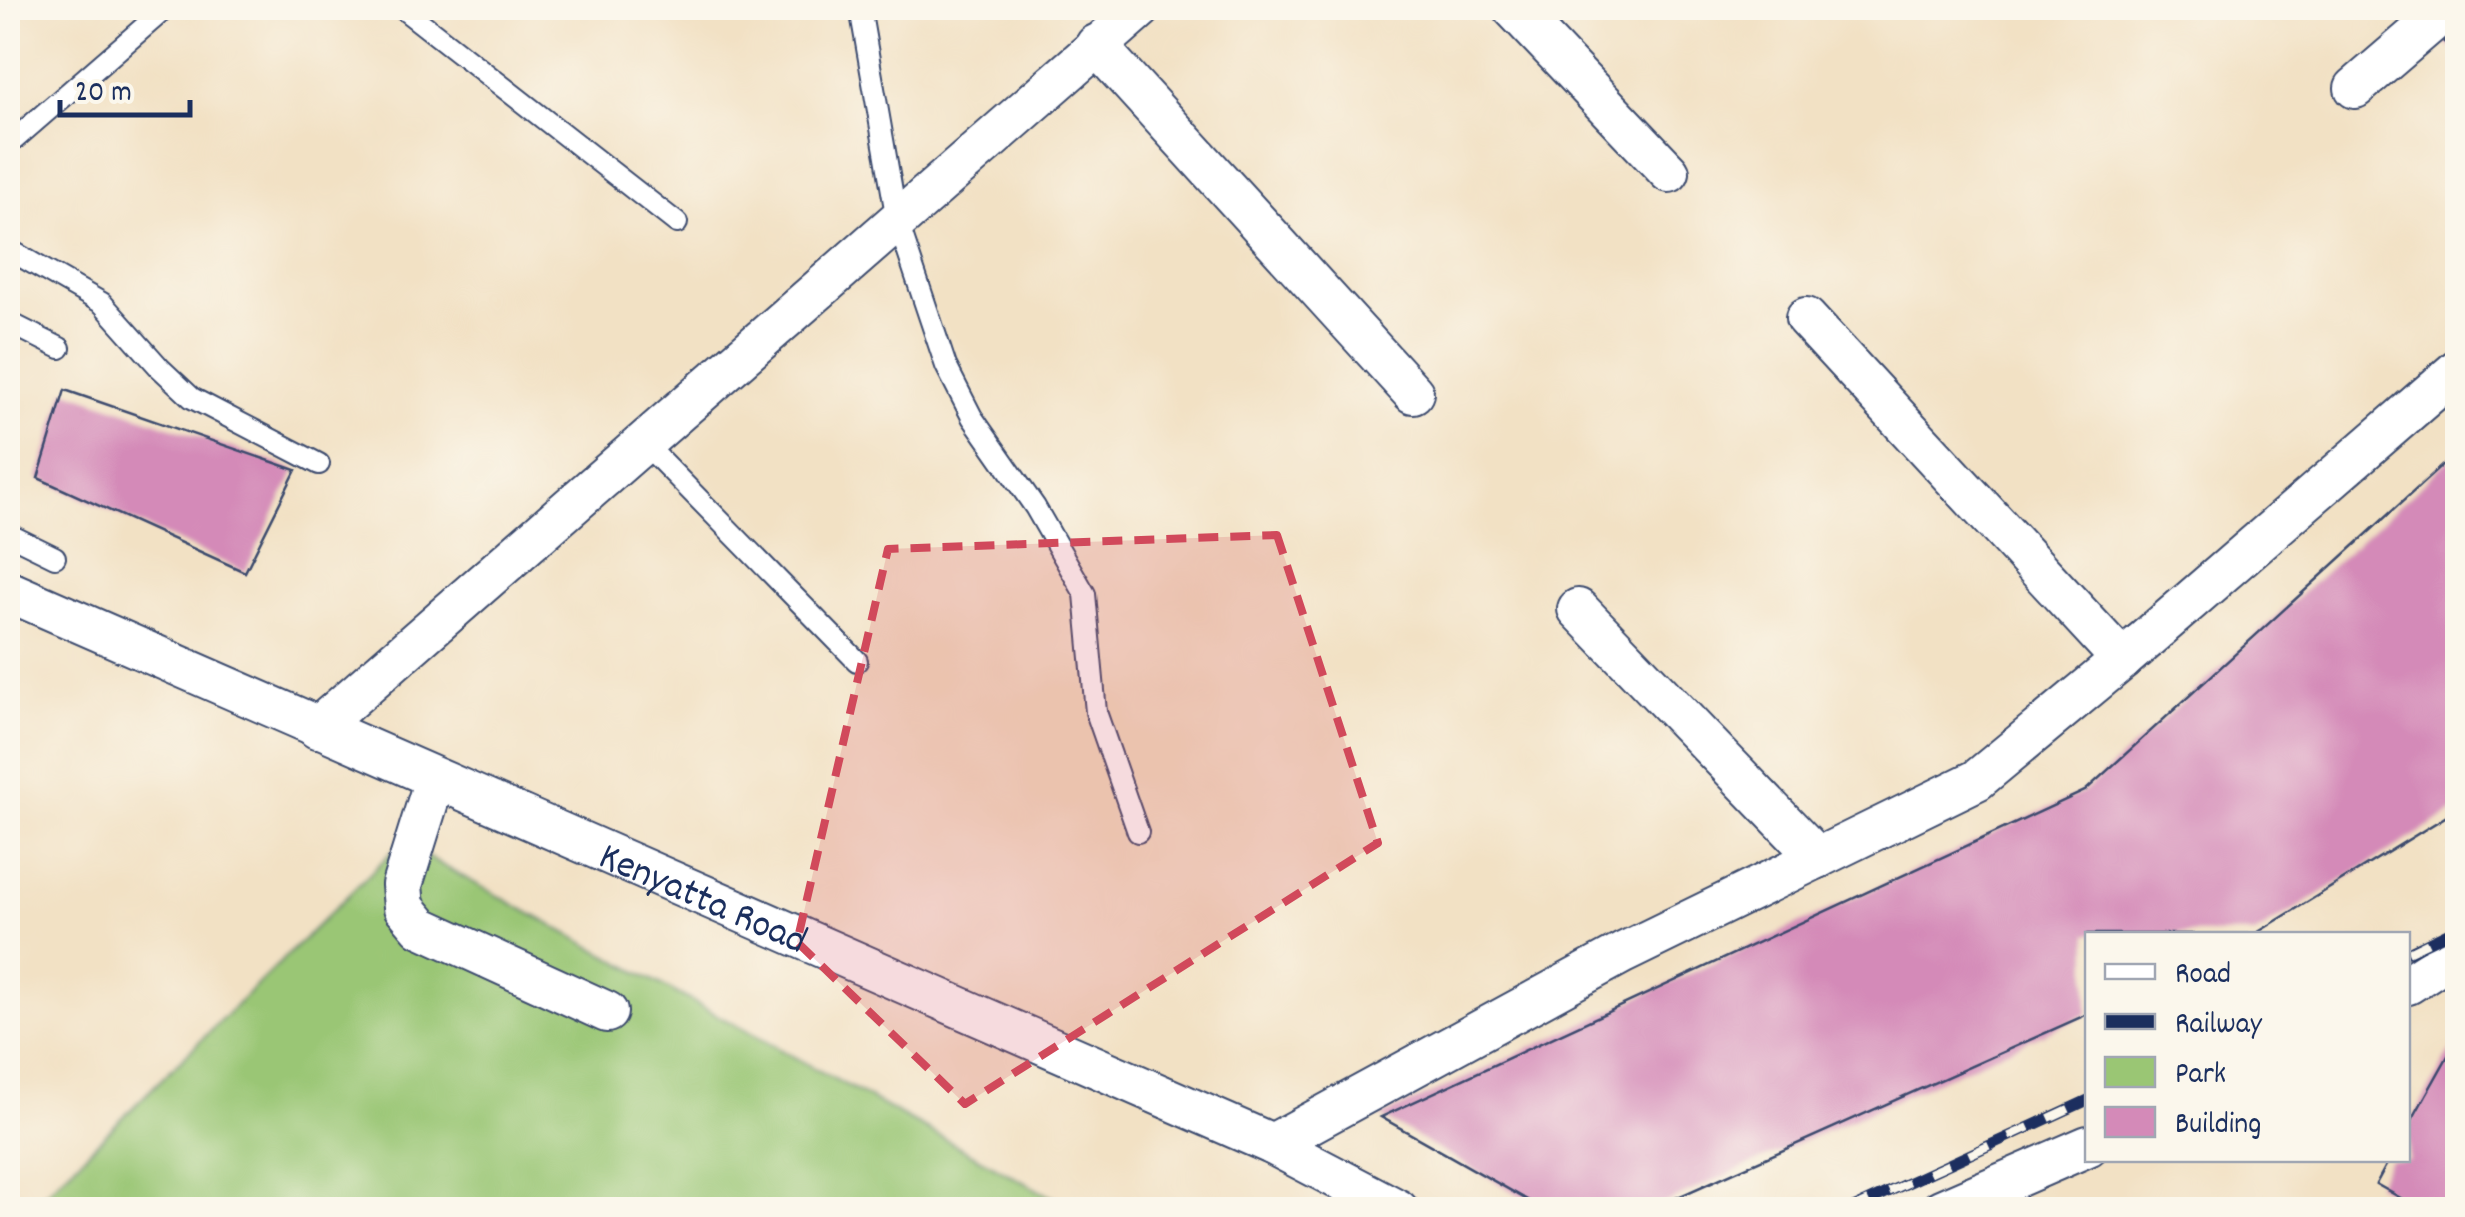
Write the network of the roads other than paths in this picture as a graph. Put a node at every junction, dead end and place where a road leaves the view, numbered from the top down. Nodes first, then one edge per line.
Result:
1 (166, 8) edge
2 (402, 8) edge
3 (860, 8) edge
4 (1140, 8) edge
5 (1513, 8) edge
6 (2448, 8) edge
7 (1096, 45) junction
8 (2355, 88) dead end
9 (8, 145) edge
10 (1669, 172) dead end
11 (897, 220) junction
12 (677, 223) dead end
13 (8, 249) edge
14 (1806, 318) dead end
15 (8, 322) edge
16 (60, 348) dead end
17 (2458, 369) edge
18 (1414, 393) dead end
19 (643, 442) junction
20 (319, 464) dead end
21 (8, 534) edge
22 (55, 557) dead end
23 (8, 591) edge
24 (1578, 609) dead end
25 (2122, 660) junction
26 (857, 661) dead end
27 (317, 728) junction
28 (436, 779) junction
29 (1138, 832) dead end
30 (1818, 858) junction
31 (2458, 952) edge
32 (2410, 983) edge
33 (607, 1012) dead end
34 (1272, 1144) junction
35 (2085, 1147) edge
36 (1398, 1210) edge
37 (1941, 1210) edge

1 - 9 lane
2 - 12 lane
3 - 11 lane
4 - 7 street
5 - 10 street
6 - 8 street
7 - 11 street
7 - 18 street
11 - 19 street
11 - 29 lane
13 - 20 lane
14 - 25 street
15 - 16 lane
17 - 25 street
19 - 26 lane
19 - 27 street
21 - 22 lane
23 - 27 street, Kenyatta Road
24 - 30 street
25 - 30 street
27 - 28 street, Kenyatta Road
28 - 33 street
28 - 34 street, Kenyatta Road
30 - 34 street
31 - 32 street
34 - 36 street, Kenyatta Road
35 - 37 street

